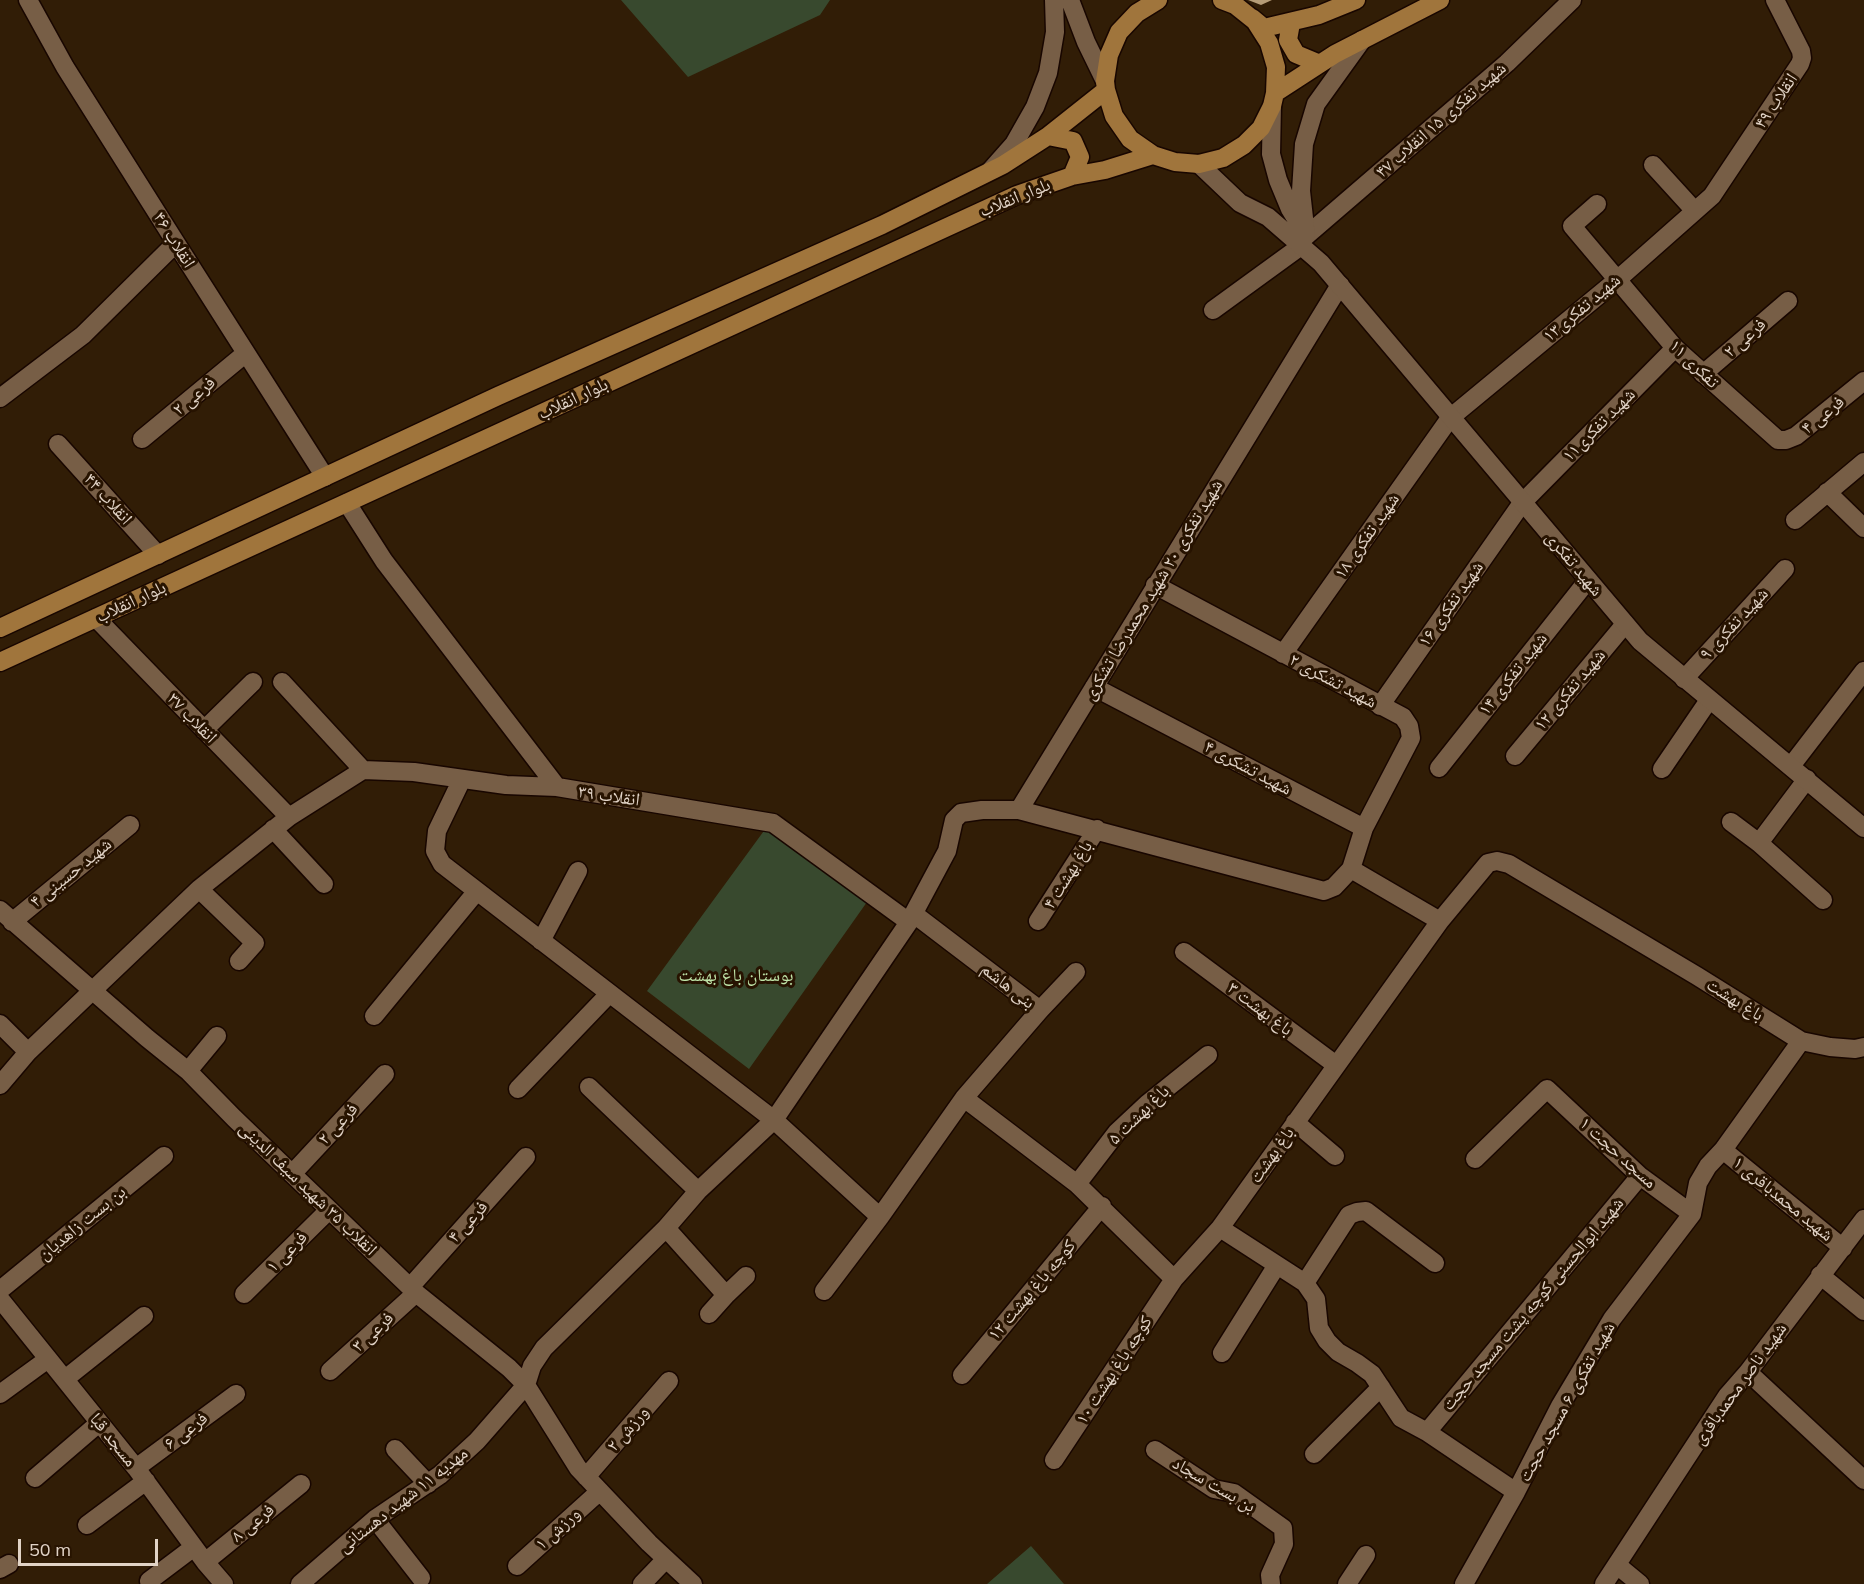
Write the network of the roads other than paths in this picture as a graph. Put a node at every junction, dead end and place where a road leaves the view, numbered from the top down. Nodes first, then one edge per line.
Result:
1 (28, 0) edge
2 (1054, 0) edge
3 (1070, 0) edge
4 (1158, 0) edge
5 (1356, 0) edge
6 (1440, 0) edge
7 (1572, 0) edge
8 (1775, 0) edge
9 (1228, 2) edge
10 (1291, 23) junction
11 (1362, 40) junction
12 (1320, 64) junction
13 (1106, 85) junction
14 (1274, 100) junction
15 (1048, 136) junction
16 (1153, 155) junction
17 (1199, 164) junction
18 (1653, 165) dead end
19 (989, 172) junction
20 (1072, 176) junction
21 (1712, 196) joint
22 (1597, 204) dead end
23 (1694, 210) junction
24 (1304, 241) junction
25 (176, 243) junction
26 (1617, 280) junction
27 (1340, 285) junction
28 (1788, 301) dead end
29 (1213, 310) dead end
30 (1675, 348) junction
31 (246, 353) junction
32 (1703, 374) junction
33 (1864, 381) edge
34 (0, 398) edge
35 (1450, 418) junction
36 (142, 439) dead end
37 (1778, 440) joint
38 (58, 444) dead end
39 (1864, 462) edge
40 (325, 477) junction
41 (1827, 492) junction
42 (347, 503) junction
43 (1522, 503) junction
44 (1795, 520) dead end
45 (1864, 528) edge
46 (159, 555) junction
47 (1785, 569) dead end
48 (1588, 580) junction
49 (1155, 585) junction
50 (22, 618) junction
51 (96, 618) junction
52 (1625, 624) junction
53 (0, 628) edge
54 (33, 647) junction
55 (1283, 654) junction
56 (0, 662) edge
57 (1864, 671) edge
58 (1684, 679) junction
59 (252, 682) dead end
60 (282, 682) dead end
61 (1094, 687) junction
62 (1709, 700) junction
63 (1380, 706) junction
64 (204, 730) junction
65 (1515, 756) dead end
66 (1791, 766) junction
67 (1439, 768) dead end
68 (1662, 769) dead end
69 (363, 770) junction
70 (462, 779) junction
71 (1807, 779) junction
72 (557, 787) junction
73 (1019, 810) junction
74 (288, 817) junction
75 (1731, 822) dead end
76 (130, 825) dead end
77 (1364, 828) junction
78 (1864, 828) edge
79 (273, 829) junction
80 (1097, 829) junction
81 (1759, 843) junction
82 (1351, 869) junction
83 (578, 871) dead end
84 (324, 884) dead end
85 (199, 889) junction
86 (477, 891) junction
87 (1823, 900) dead end
88 (6, 916) edge
89 (911, 918) junction
90 (1038, 921) dead end
91 (1440, 921) junction
92 (541, 941) junction
93 (1184, 952) dead end
94 (239, 961) dead end
95 (1076, 972) dead end
96 (92, 991) junction
97 (609, 994) junction
98 (1040, 1010) junction
99 (374, 1016) dead end
100 (0, 1024) edge
101 (217, 1036) dead end
102 (1801, 1041) junction
103 (1864, 1047) edge
104 (28, 1052) junction
105 (1208, 1055) dead end
106 (1336, 1065) junction
107 (188, 1071) junction
108 (385, 1074) dead end
109 (0, 1085) edge
110 (589, 1087) dead end
111 (518, 1089) dead end
112 (964, 1098) junction
113 (774, 1120) junction
114 (1294, 1122) junction
115 (1723, 1150) junction
116 (164, 1156) dead end
117 (1335, 1156) dead end
118 (526, 1157) dead end
119 (1475, 1159) dead end
120 (292, 1174) junction
121 (1640, 1176) junction
122 (1077, 1184) junction
123 (698, 1191) junction
124 (1102, 1206) junction
125 (329, 1210) junction
126 (1692, 1214) junction
127 (880, 1217) junction
128 (1864, 1219) edge
129 (666, 1228) junction
130 (1220, 1228) junction
131 (1843, 1248) junction
132 (1436, 1263) dead end
133 (1277, 1265) junction
134 (1820, 1275) junction
135 (746, 1276) dead end
136 (1174, 1280) junction
137 (1305, 1283) junction
138 (0, 1290) edge
139 (413, 1290) junction
140 (824, 1291) dead end
141 (244, 1294) dead end
142 (726, 1295) junction
143 (0, 1299) edge
144 (1864, 1311) edge
145 (709, 1314) dead end
146 (144, 1316) dead end
147 (1222, 1353) dead end
148 (48, 1359) junction
149 (330, 1371) dead end
150 (1748, 1372) junction
151 (962, 1375) dead end
152 (65, 1379) junction
153 (669, 1381) dead end
154 (526, 1385) junction
155 (1381, 1387) junction
156 (0, 1394) edge
157 (236, 1394) dead end
158 (99, 1423) junction
159 (1427, 1432) junction
160 (395, 1449) dead end
161 (1155, 1450) dead end
162 (1314, 1454) dead end
163 (1054, 1460) dead end
164 (141, 1475) junction
165 (586, 1477) junction
166 (35, 1478) dead end
167 (1864, 1480) edge
168 (302, 1484) dead end
169 (428, 1484) junction
170 (600, 1491) junction
171 (1516, 1492) junction
172 (375, 1519) junction
173 (87, 1525) dead end
174 (194, 1547) junction
175 (1366, 1555) dead end
176 (666, 1558) junction
177 (205, 1562) junction
178 (1617, 1565) junction
179 (517, 1566) dead end
180 (421, 1578) dead end
181 (149, 1581) dead end
182 (224, 1584) edge
183 (300, 1584) edge
184 (642, 1584) edge
185 (693, 1584) edge
186 (1270, 1584) edge
187 (1347, 1584) edge
188 (1464, 1584) edge
189 (1604, 1584) edge
190 (1640, 1584) edge

1 - 25 street, انقلاب ۴۶
2 - 19 street
3 - 13 street
4 - 13 main road
5 - 10 main road
6 - 11 main road
7 - 24 street, شهید تفکری ۱۵ انقلاب ۴۷
8 - 21 street, انقلاب ۴۹
9 - 10 main road
9 - 14 main road
10 - 12 main road
11 - 12 main road
11 - 24 street
12 - 14 main road
13 - 15 main road, بلوار انقلاب
13 - 16 main road
14 - 17 main road
14 - 24 street
15 - 19 main road, بلوار انقلاب
15 - 20 main road
16 - 17 main road
16 - 20 main road, بلوار انقلاب
17 - 24 street, شهید تفکری
18 - 23 street
19 - 40 main road, بلوار انقلاب
20 - 42 main road, بلوار انقلاب
21 - 23 street, شهید تفکری۱۳
22 - 26 street
23 - 26 street, شهید تفکری۱۳
24 - 27 street, شهید تفکری
24 - 29 street, شهید تفکری ۱۵ انقلاب ۴۷
25 - 31 street, انقلاب ۴۶
25 - 34 street
26 - 30 street, تفکری ۱۱
26 - 35 street, شهید تفکری۱۳
27 - 35 street, شهید تفکری
27 - 49 street, شهید تفکری ۲۰ شهید محمدرضا تشکری
28 - 32 street, فرعی ۲
30 - 32 street, تفکری ۱۱
30 - 43 street, شهید تفکری۱۱
31 - 36 street, فرعی ۲
31 - 40 street, انقلاب ۴۶
32 - 37 street, تفکری ۱۱
33 - 37 street, فرعی ۴
35 - 43 street, شهید تفکری
35 - 55 street, شهید تفکری ۱۸
38 - 46 street, انقلاب ۴۴
39 - 41 street
40 - 46 main road, بلوار انقلاب
41 - 44 street
41 - 45 street
42 - 51 main road, بلوار انقلاب
42 - 72 street, انقلاب ۳۹
43 - 48 street, شهید تفکری
43 - 63 street, شهید تفکری ۱۶
46 - 50 main road, بلوار انقلاب
47 - 58 street, شهید تفکری ۹
48 - 52 street, شهید تفکری
48 - 67 street, شهید تفکری ۱۴
49 - 55 street, شهید تشکری ۲
49 - 61 street, شهید تفکری ۲۰ شهید محمدرضا تشکری
50 - 53 main road, بلوار انقلاب
50 - 54 main road
51 - 54 main road, بلوار انقلاب
51 - 64 street, انقلاب ۳۷
52 - 58 street, شهید تفکری
52 - 65 street, شهید تفکری ۱۲
54 - 56 main road, بلوار انقلاب
55 - 63 street, شهید تشکری ۲
57 - 66 street
58 - 62 street, شهید تفکری
59 - 64 street
60 - 69 street
61 - 73 street, شهید تفکری ۲۰ شهید محمدرضا تشکری
61 - 77 street, شهید تشکری ۴
62 - 66 street, شهید تفکری
62 - 68 street
63 - 77 street, شهید تشکری ۲
64 - 74 street, انقلاب ۳۷
66 - 71 street, شهید تفکری
69 - 70 street
69 - 74 street
70 - 72 street
70 - 86 street
71 - 78 street, شهید تفکری
71 - 81 street
72 - 89 street, انقلاب ۳۹
73 - 80 street
73 - 89 street
74 - 79 street
75 - 81 street
76 - 88 street, شهید حسینی ۴
77 - 82 street
79 - 84 street
79 - 85 street
80 - 82 street
80 - 90 street, باغ بهشت ۴
81 - 87 street
82 - 91 street
83 - 92 street
85 - 94 street
85 - 96 street
86 - 92 street
86 - 99 street
88 - 96 street, انقلاب ۳۵ شهید سیف الدینی
89 - 98 street, بنی هاشم
89 - 113 street
91 - 102 street, باغ بهشت
91 - 106 street, باغ بهشت
92 - 97 street
93 - 106 street, باغ بهشت ۳
95 - 98 street
96 - 104 street
96 - 107 street, انقلاب ۳۵ شهید سیف الدینی
97 - 111 street
97 - 113 street
98 - 112 street, بنی هاشم
100 - 104 street
101 - 107 street
102 - 103 street
102 - 115 street, شهید تفکری ۶ مسجد حجت
104 - 109 street
105 - 122 street, باغ بهشت ۵
106 - 114 street, باغ بهشت
107 - 120 street, انقلاب ۳۵ شهید سیف الدینی
108 - 120 street, فرعی ۲
110 - 123 street
112 - 122 street
112 - 127 street
113 - 123 street
113 - 127 street
114 - 117 street
114 - 130 street, باغ بهشت
115 - 126 street, شهید تفکری ۶ مسجد حجت
115 - 131 street, شهید محمدباقری ۱
116 - 138 street, بن بست زاهدیان
118 - 139 street, فرعی ۴
119 - 121 street, مسجد حجت ۱
120 - 125 street, انقلاب ۳۵ شهید سیف الدینی
121 - 126 street, مسجد حجت ۱
121 - 159 street, شهید ابوالحسنی کوچه پشت مسجد حجت
122 - 124 street
123 - 129 street
124 - 136 street
124 - 151 street, کوچه باغ بهشت ۱۲
125 - 139 street, انقلاب ۳۵ شهید سیف الدینی
125 - 141 street, فرعی ۱
126 - 171 street, شهید تفکری ۶ مسجد حجت
127 - 140 street
128 - 131 street, شهید ناصر محمدباقری
129 - 142 street
129 - 154 street
130 - 133 street
130 - 136 street, باغ بهشت
131 - 134 street, شهید ناصر محمدباقری
132 - 137 street
133 - 137 street
133 - 147 street
134 - 144 street
134 - 150 street, شهید ناصر محمدباقری
135 - 142 street
136 - 163 street, کوچه باغ بهشت ۱۰
137 - 155 street
139 - 149 street, فرعی ۳
139 - 154 street, انقلاب ۳۵ شهید سیف الدینی
142 - 145 street
143 - 148 street, مسجد قبا
146 - 152 street
148 - 152 street, مسجد قبا
148 - 156 street
150 - 167 street
150 - 178 street, شهید ناصر محمدباقری
152 - 158 street, مسجد قبا
153 - 165 street, ورزش ۲
154 - 165 street, انقلاب ۳۵ شهید سیف الدینی
154 - 169 street, مهدیه ۱۱ شهید دهستانی
155 - 159 street
155 - 162 street
157 - 164 street, فرعی ۶
158 - 164 street, مسجد قبا
158 - 166 street
159 - 171 street
160 - 169 street
161 - 186 street, بن بست سجاد
164 - 173 street, فرعی ۶
164 - 174 street, مسجد قبا
165 - 170 street, انقلاب ۳۵ شهید سیف الدینی
168 - 177 street, فرعی ۸
169 - 172 street, مهدیه ۱۱ شهید دهستانی
170 - 176 street, انقلاب ۳۵ شهید سیف الدینی
170 - 179 street, ورزش ۱
171 - 188 street, شهید تفکری ۶ مسجد حجت
172 - 180 street
172 - 183 street, مهدیه ۱۱ شهید دهستانی
174 - 177 street, مسجد قبا
174 - 181 street
175 - 187 street
176 - 184 street
176 - 185 street, انقلاب ۳۵ شهید سیف الدینی
177 - 182 street, مسجد قبا
178 - 189 street, شهید ناصر محمدباقری
178 - 190 street

